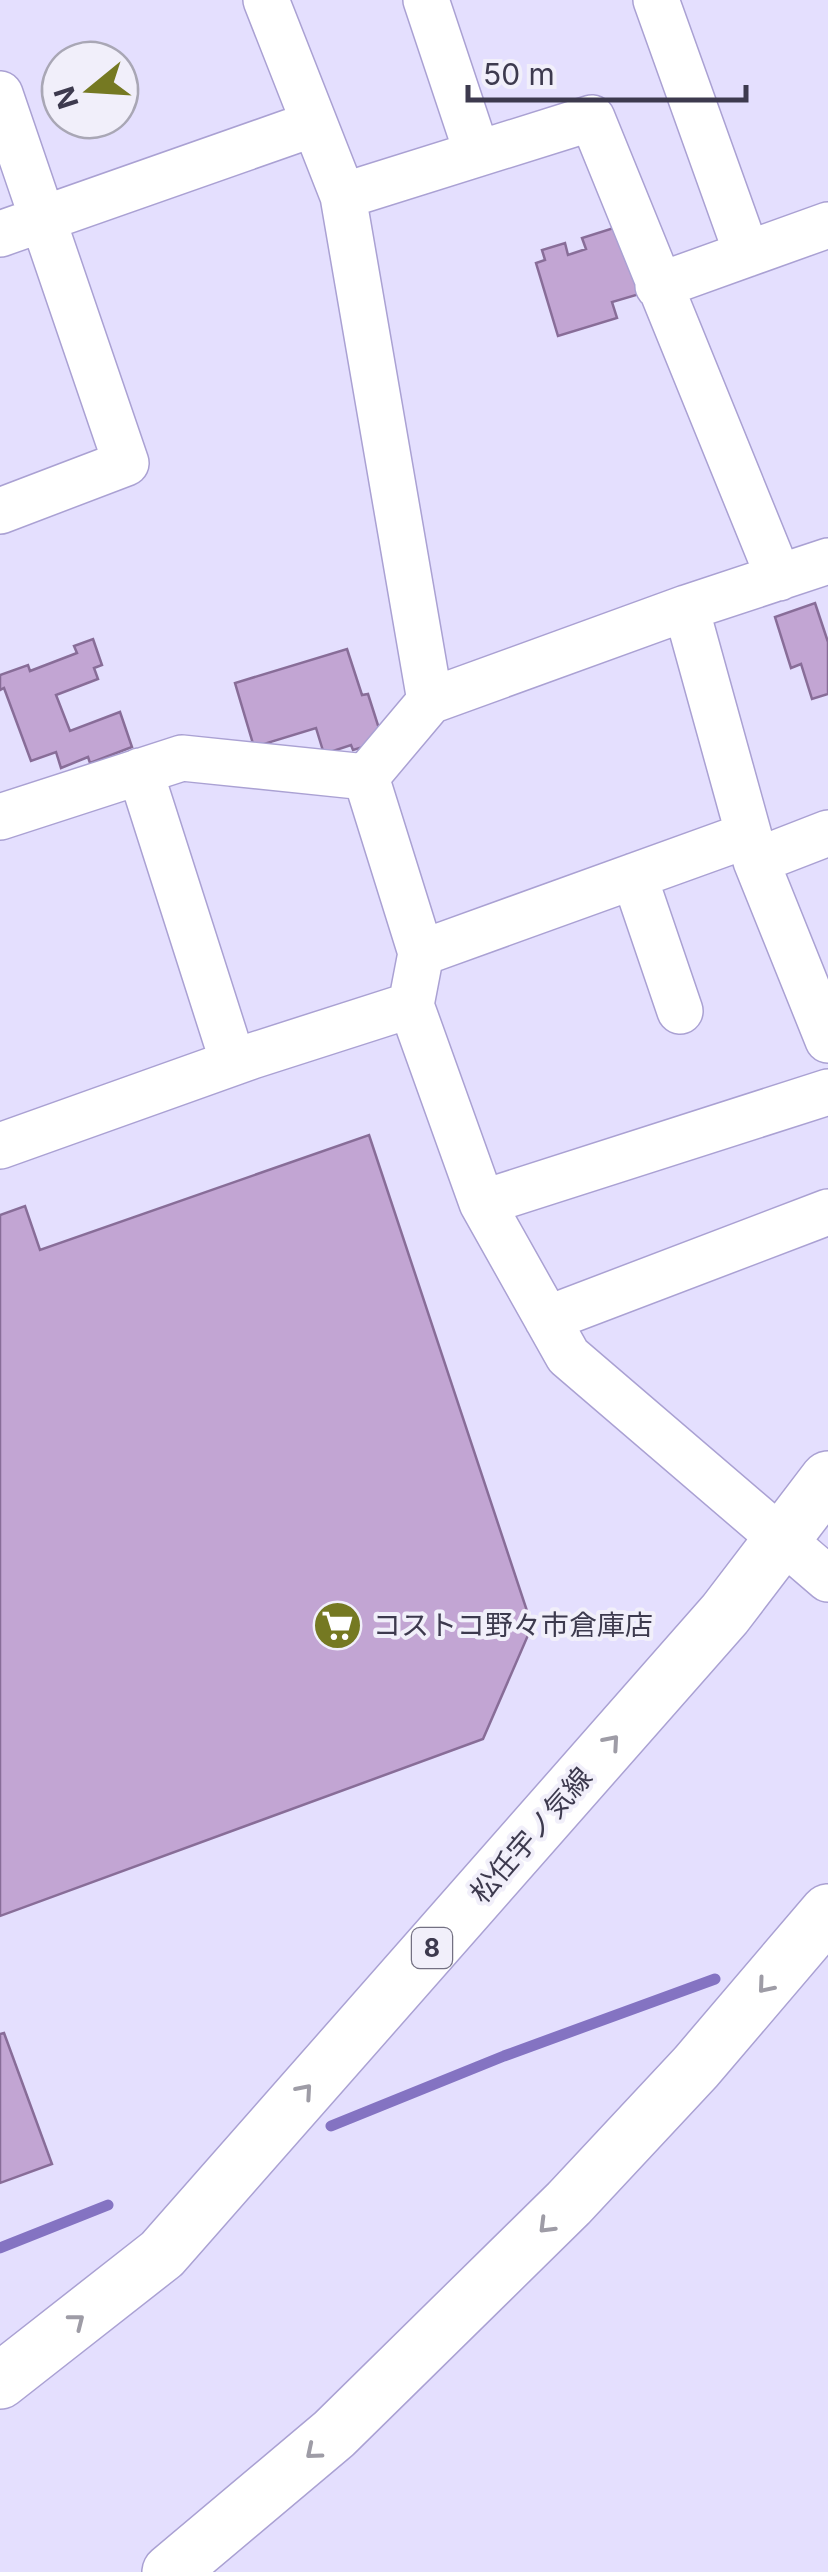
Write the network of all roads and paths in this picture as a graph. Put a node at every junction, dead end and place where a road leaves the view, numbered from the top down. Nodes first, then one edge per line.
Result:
1 (266, 0) edge
2 (426, 0) edge
3 (668, 4) edge
4 (0, 94) edge
5 (313, 124) junction
6 (477, 153) junction
7 (343, 196) junction
8 (43, 219) junction
9 (828, 225) edge
10 (0, 234) edge
11 (747, 254) junction
12 (658, 286) junction
13 (0, 511) edge
14 (828, 562) edge
15 (780, 578) junction
16 (686, 608) junction
17 (430, 701) junction
18 (140, 771) junction
19 (366, 777) junction
20 (0, 817) edge
21 (828, 833) edge
22 (752, 848) junction
23 (634, 876) junction
24 (422, 952) junction
25 (411, 1005) junction
26 (680, 1010) dead end
27 (828, 1040) edge
28 (233, 1062) junction
29 (828, 1092) edge
30 (0, 1146) edge
31 (482, 1203) junction
32 (828, 1212) edge
33 (548, 1319) junction
34 (828, 1480) edge
35 (781, 1538) junction
36 (828, 1579) edge
37 (828, 1912) edge
38 (0, 2381) edge
39 (170, 2572) edge

1 - 5 street
2 - 6 street
3 - 11 street
4 - 8 street
5 - 7 street
5 - 8 street
6 - 7 street
6 - 12 street
7 - 17 street
8 - 10 street
8 - 13 street
9 - 11 street
11 - 12 street
12 - 15 street
14 - 15 street
15 - 16 street
16 - 17 street
16 - 22 street
17 - 19 street
18 - 19 street
18 - 20 street
18 - 28 street
19 - 24 street
21 - 22 street
22 - 23 street
22 - 27 street
23 - 24 street
23 - 26 street
24 - 25 street
25 - 28 street
25 - 31 street
28 - 30 street
29 - 31 street
31 - 33 street
32 - 33 street
33 - 35 street
34 - 35 main road, 松任宇ノ気線 / 8
35 - 36 street
38 -> 35 main road, 松任宇ノ気線 / 8
37 -> 39 main road

